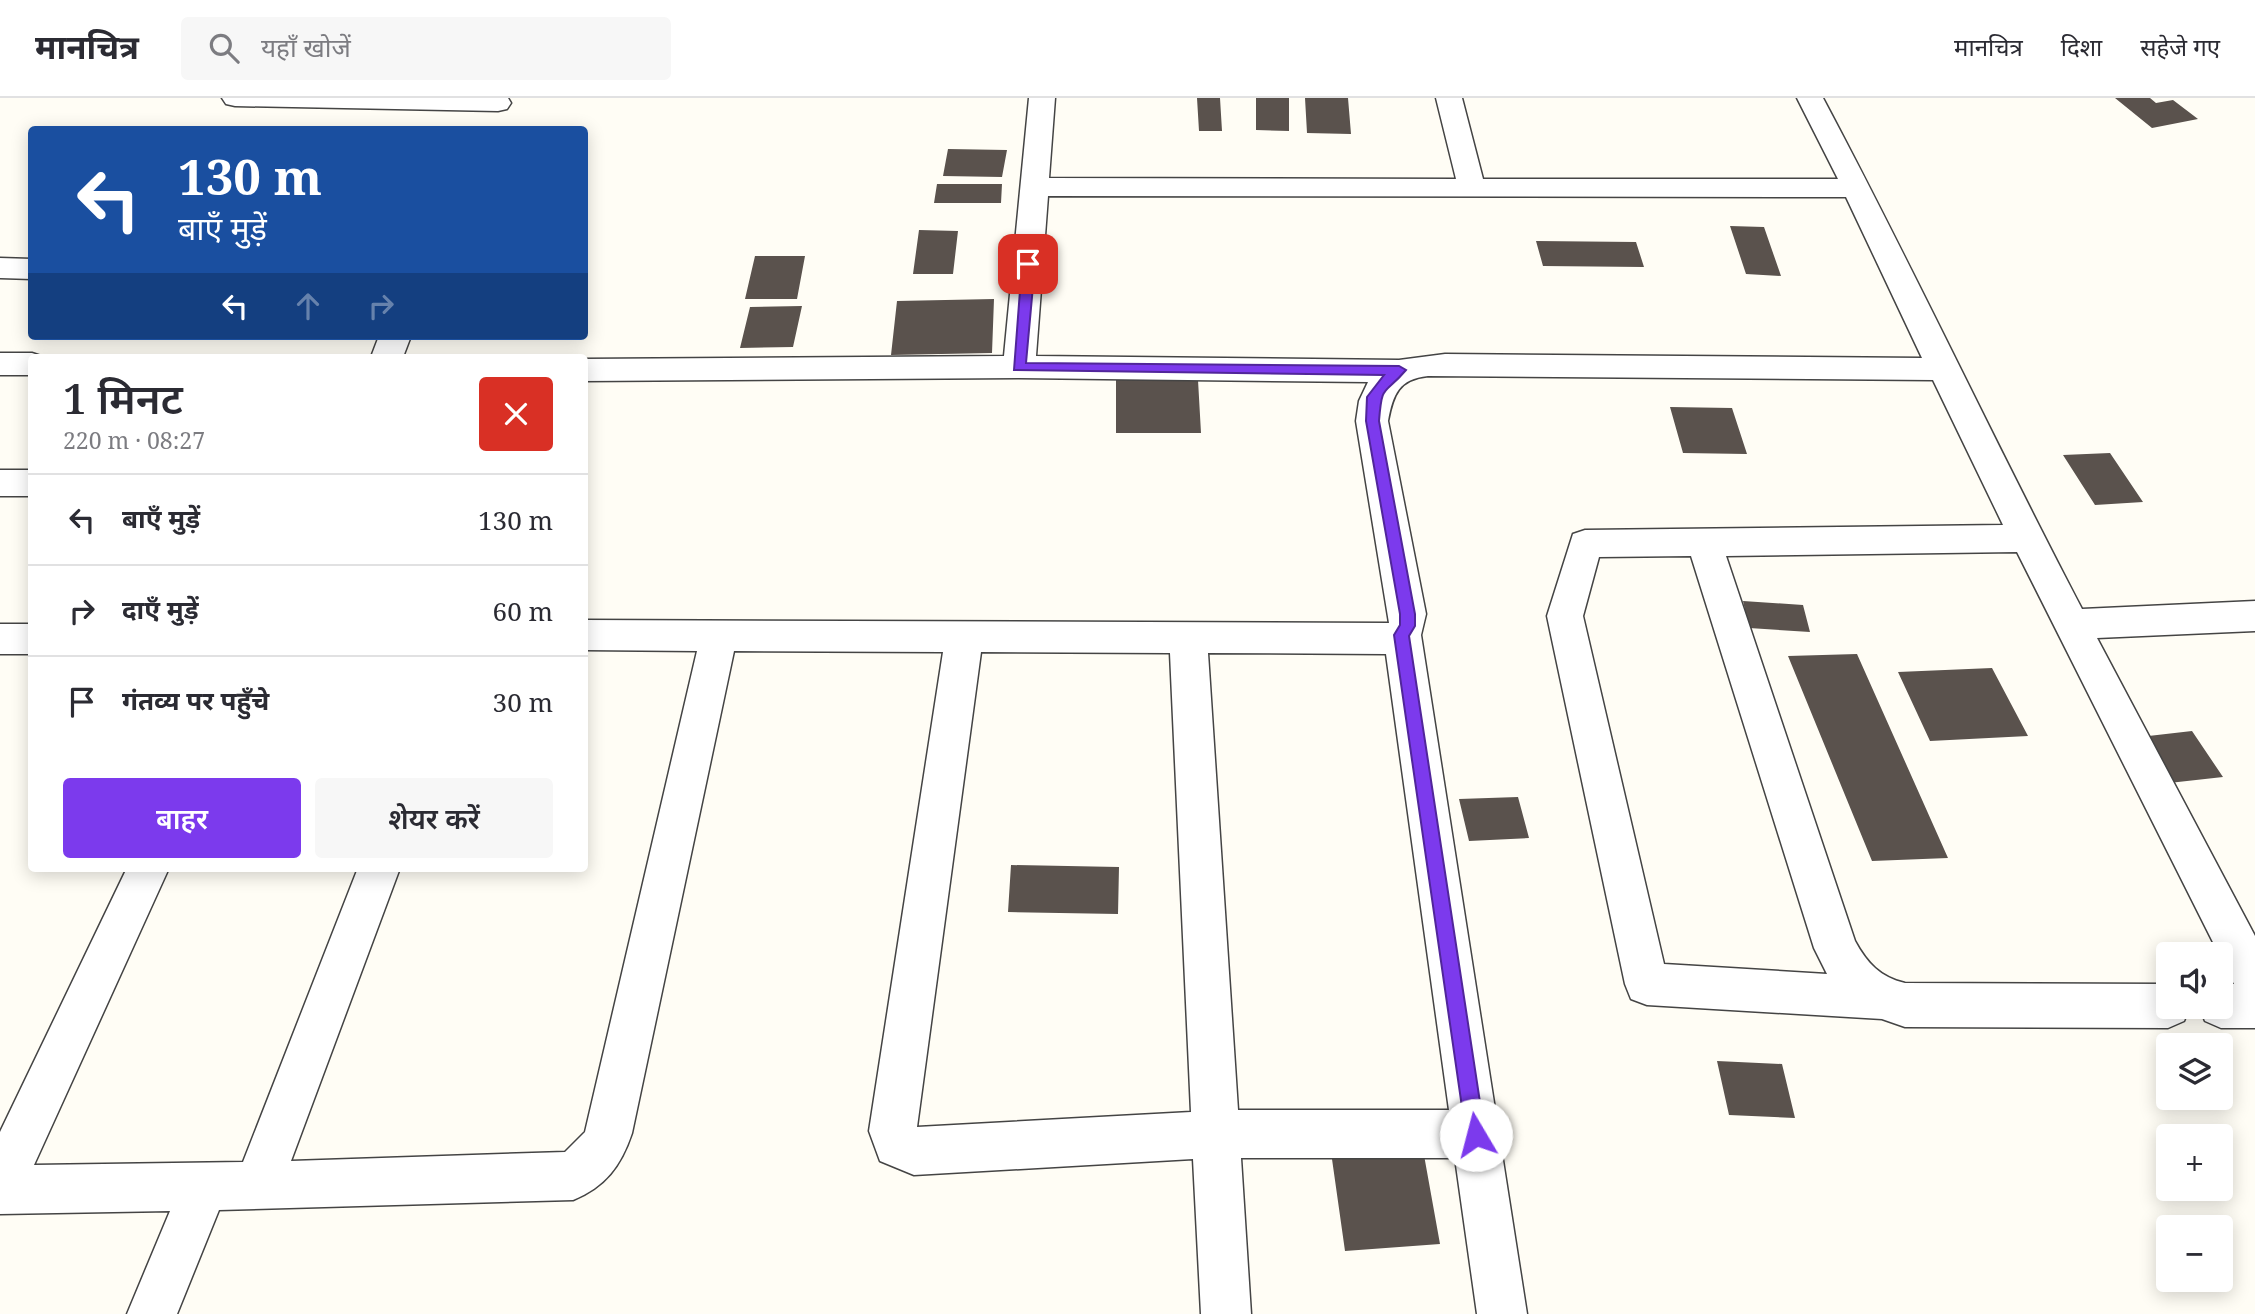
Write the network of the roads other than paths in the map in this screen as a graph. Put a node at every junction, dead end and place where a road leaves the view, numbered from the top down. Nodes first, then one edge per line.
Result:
1 (235, 98) edge
2 (1042, 98) edge
3 (1449, 98) edge
4 (1810, 98) edge
5 (499, 100) edge
6 (487, 126) edge
7 (1036, 187) junction
8 (1858, 188) junction
9 (1472, 189) junction
10 (0, 268) edge
11 (28, 269) edge
12 (0, 364) edge
13 (28, 364) edge
14 (1019, 367) junction
15 (1943, 369) junction
16 (588, 370) edge
17 (1399, 370) junction
18 (0, 483) edge
19 (28, 483) edge
20 (2027, 538) junction
21 (1704, 543) junction
22 (2255, 616) edge
23 (2070, 624) junction
24 (719, 634) junction
25 (588, 635) edge
26 (1402, 635) junction
27 (1188, 637) junction
28 (964, 638) junction
29 (0, 639) edge
30 (28, 639) edge
31 (146, 872) edge
32 (377, 872) edge
33 (2255, 980) edge
34 (1879, 999) junction
35 (2156, 1006) edge
36 (2233, 1006) edge
37 (2255, 1006) edge
38 (1214, 1134) junction
39 (1476, 1135) junction
40 (258, 1185) junction
41 (205, 1186) junction
42 (0, 1188) edge
43 (152, 1314) edge
44 (1226, 1314) edge
45 (1502, 1314) edge

1 - 5 street
2 - 7 street
3 - 9 street
4 - 8 street
5 - 6 street
7 - 9 street
7 - 14 street
8 - 9 street
8 - 15 street
10 - 11 street
12 - 13 street
14 - 16 street
14 - 17 street
15 - 17 street
15 - 20 street
17 - 26 street
18 - 19 street
20 - 21 street
20 - 23 street
21 - 34 street
21 - 34 street
22 - 23 street
23 - 33 street
24 - 25 street
24 - 28 street
24 - 40 street
26 - 27 street
26 - 39 street
27 - 28 street
27 - 38 street
28 - 38 street
29 - 30 street
31 - 42 street
32 - 40 street
34 - 35 street
36 - 37 street
38 - 39 street
38 - 44 street
39 - 45 street
40 - 41 street
41 - 42 street
41 - 43 street

